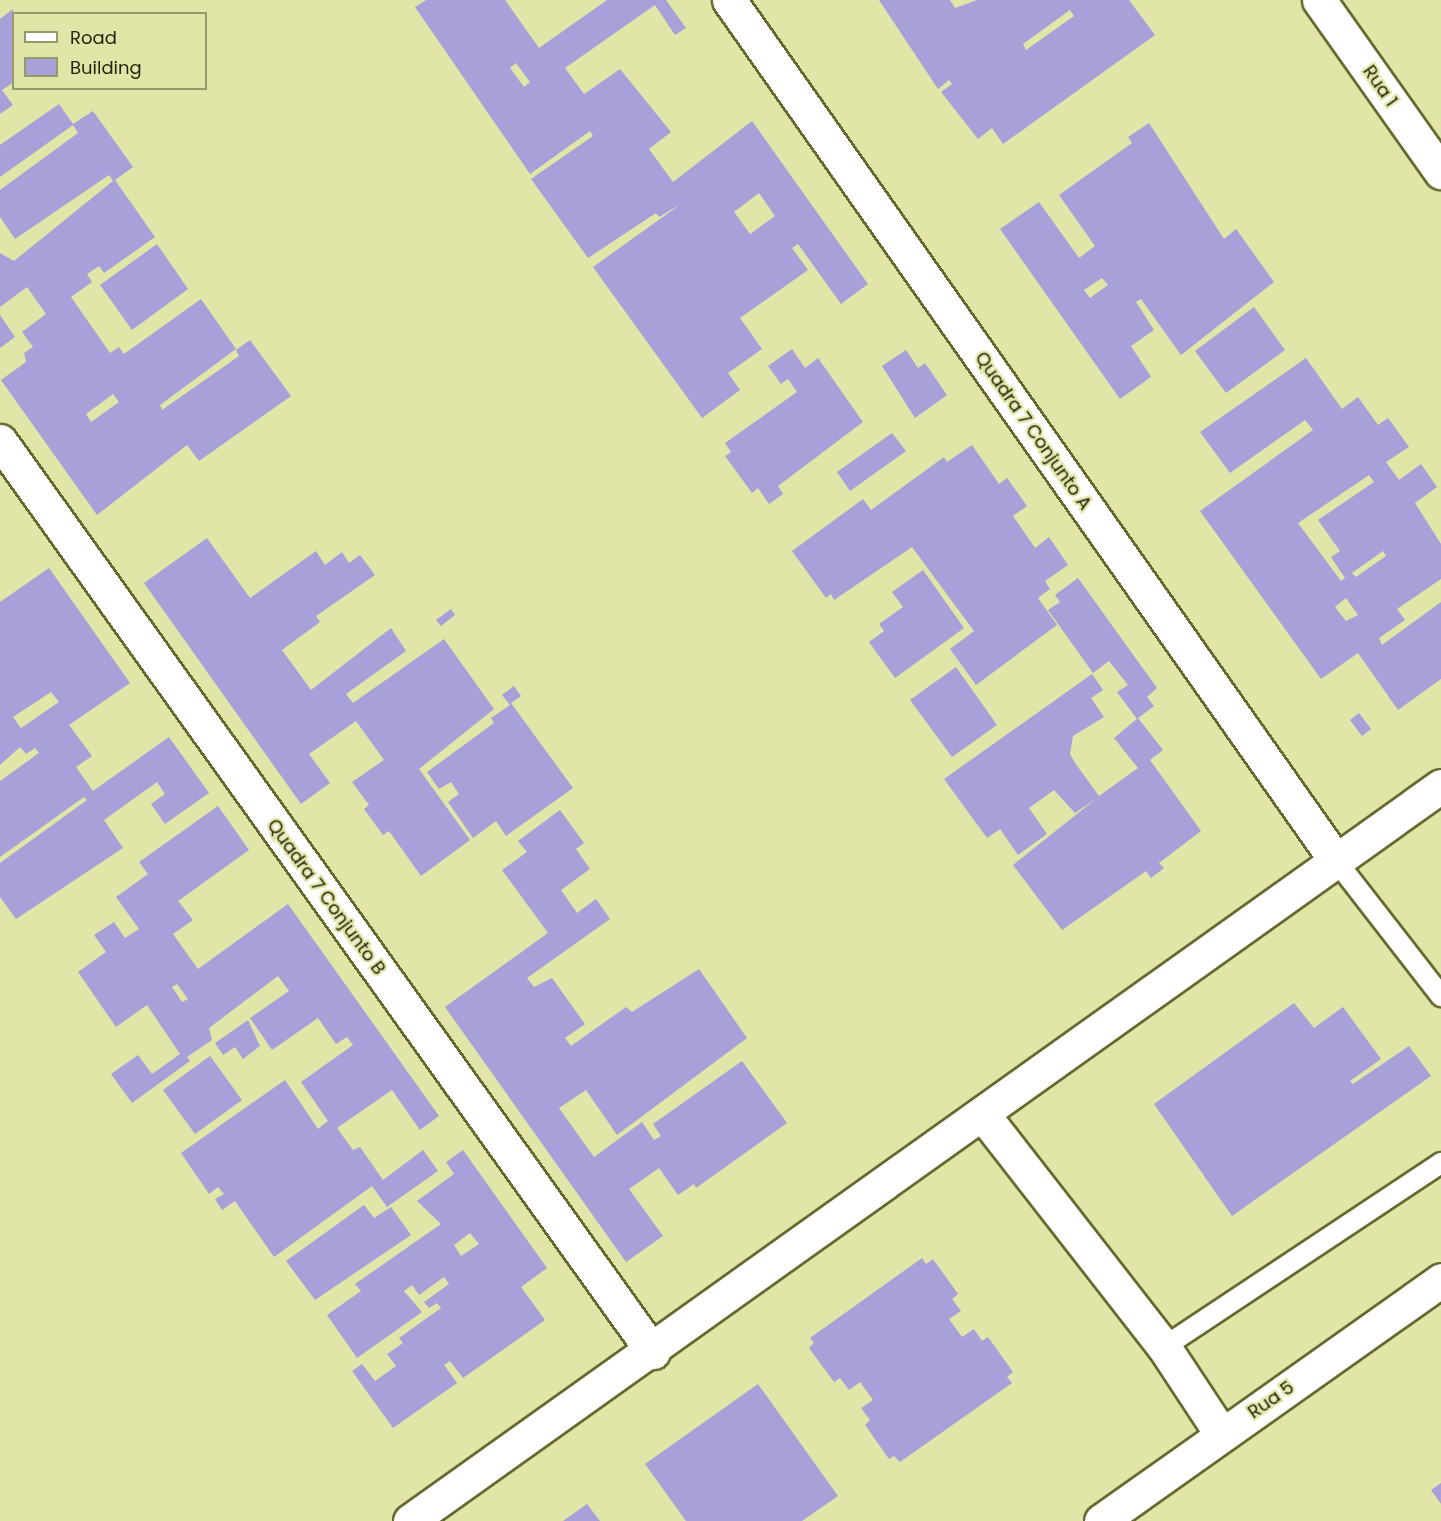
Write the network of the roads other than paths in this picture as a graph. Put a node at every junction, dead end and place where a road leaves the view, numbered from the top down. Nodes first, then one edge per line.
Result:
1 (729, 0) edge
2 (1319, 0) edge
3 (1441, 172) edge
4 (0, 441) edge
5 (1441, 786) edge
6 (1337, 862) junction
7 (1441, 996) edge
8 (984, 1116) junction
9 (1441, 1163) edge
10 (1441, 1280) edge
11 (1164, 1347) junction
12 (653, 1352) junction
13 (1222, 1435) junction
14 (410, 1521) edge
15 (1101, 1521) edge

1 - 6 street, Quadra 7 Conjunto A
2 - 3 street, Rua 1
4 - 12 street, Quadra 7 Conjunto B
5 - 6 street
6 - 7 lane
6 - 8 street
8 - 11 street
8 - 12 street
9 - 11 lane
10 - 13 street, Rua 5
11 - 13 street
12 - 14 street
13 - 15 street, Rua 5

